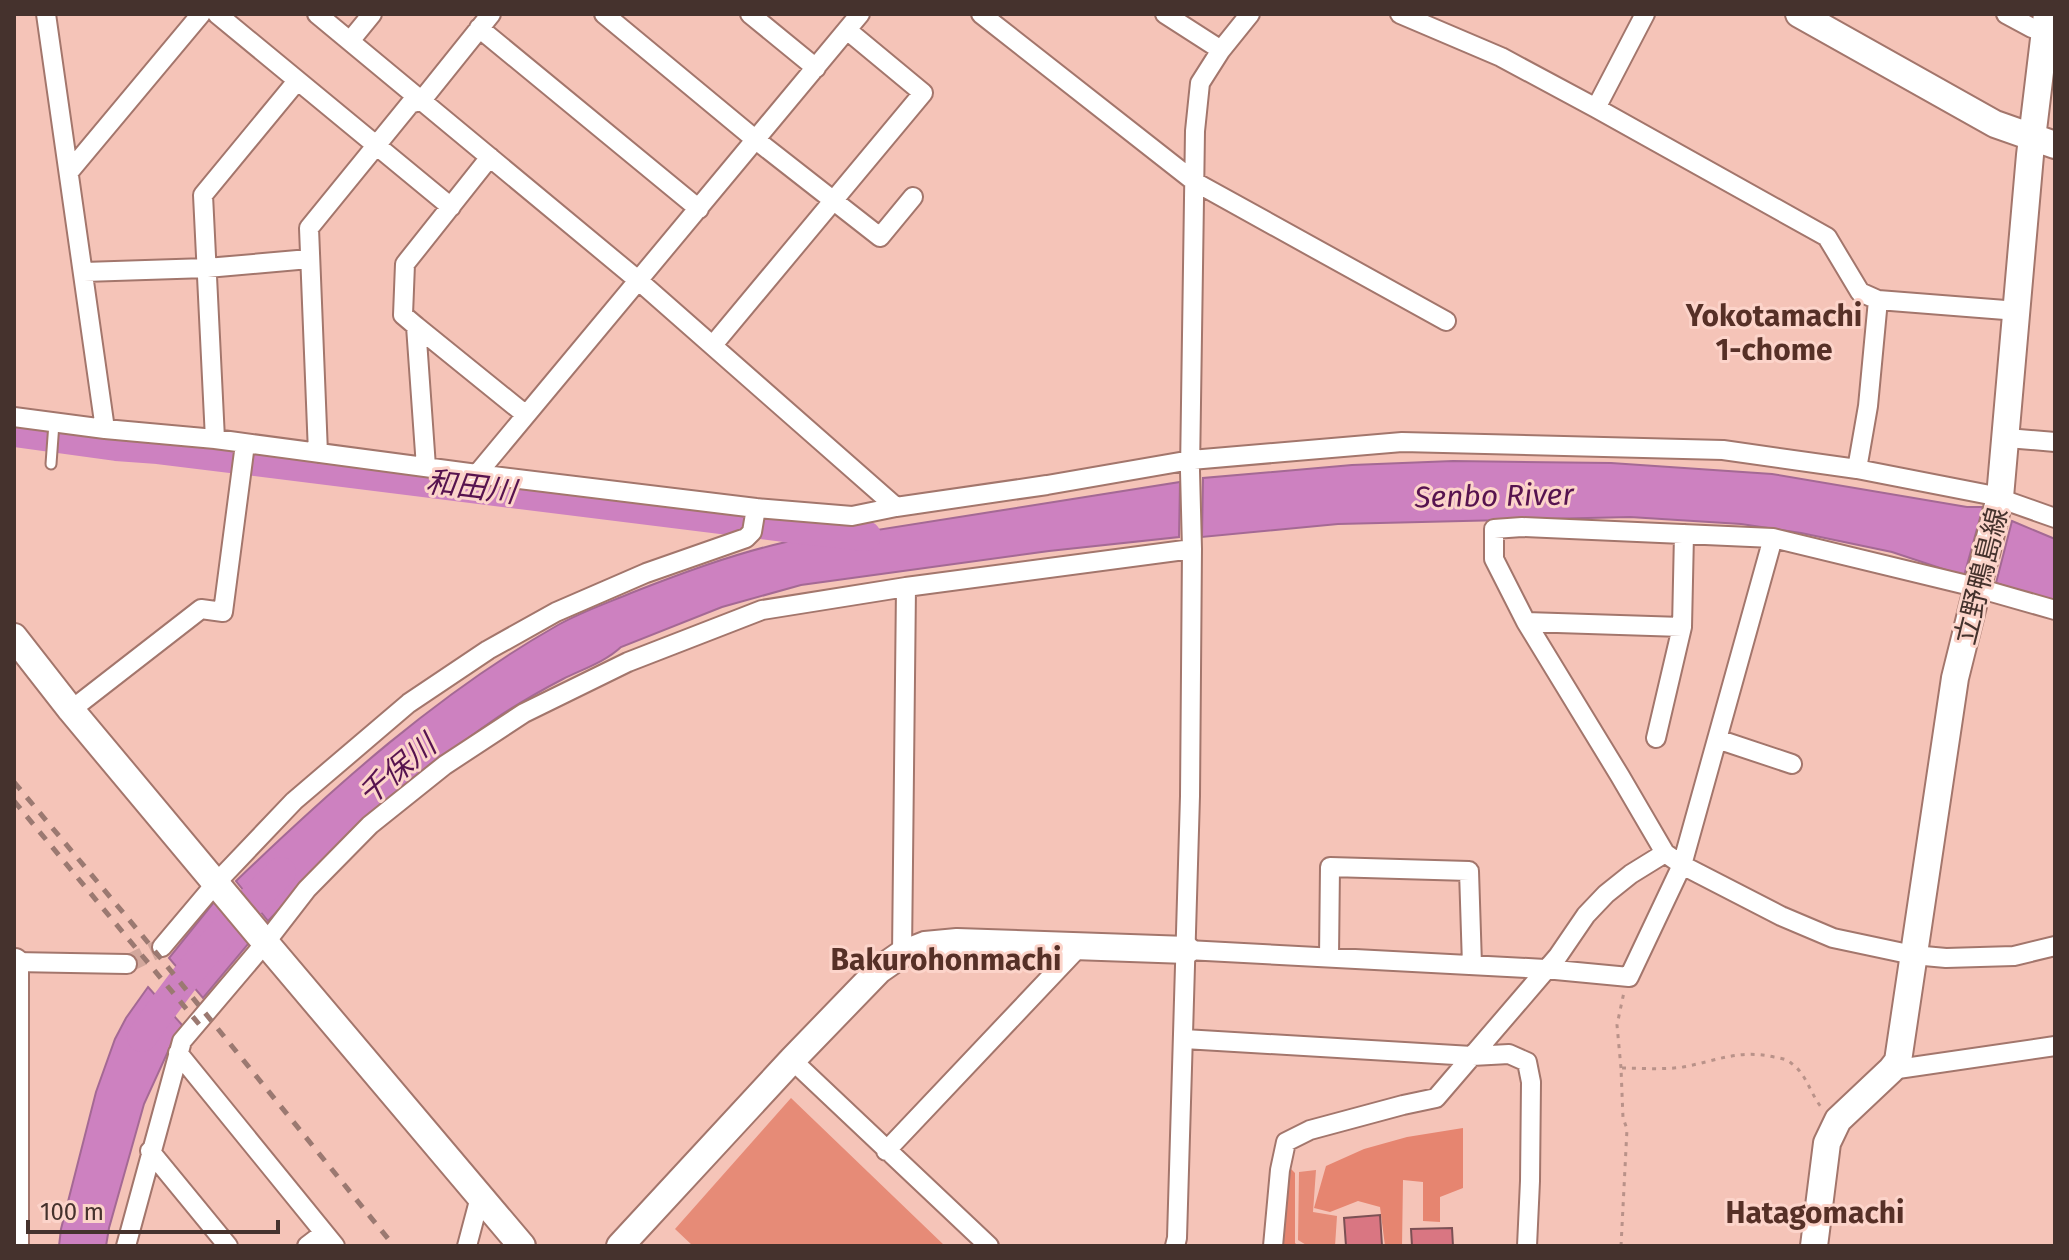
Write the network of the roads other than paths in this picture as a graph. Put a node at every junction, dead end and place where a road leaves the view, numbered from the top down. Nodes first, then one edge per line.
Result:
1 (61, 14) edge
2 (201, 14) edge
3 (217, 14) edge
4 (317, 14) edge
5 (372, 14) edge
6 (604, 14) edge
7 (750, 14) edge
8 (860, 14) edge
9 (981, 14) edge
10 (1165, 14) edge
11 (1250, 14) edge
12 (1400, 14) edge
13 (1645, 14) edge
14 (1799, 14) edge
15 (2006, 14) edge
16 (485, 21) edge
17 (47, 22) edge
18 (2049, 28) edge
19 (847, 30) junction
20 (350, 41) junction
21 (1221, 50) junction
22 (816, 68) junction
23 (297, 81) junction
24 (422, 100) junction
25 (1596, 108) junction
26 (756, 140) junction
27 (2043, 141) edge
28 (376, 146) junction
29 (490, 157) junction
30 (69, 172) junction
31 (1195, 182) junction
32 (913, 197) dead end
33 (833, 200) junction
34 (451, 207) junction
35 (699, 209) junction
36 (309, 259) junction
37 (207, 268) junction
38 (84, 272) junction
39 (639, 281) junction
40 (1878, 300) junction
41 (2018, 311) junction
42 (1446, 321) dead end
43 (416, 326) junction
44 (713, 345) junction
45 (526, 415) junction
46 (14, 417) edge
47 (54, 426) junction
48 (105, 429) junction
49 (2007, 438) junction
50 (215, 439) junction
51 (2055, 442) edge
52 (244, 448) junction
53 (318, 453) junction
54 (51, 464) dead end
55 (1190, 466) junction
56 (426, 467) junction
57 (1857, 469) junction
58 (477, 474) junction
59 (1999, 501) junction
60 (896, 507) junction
61 (754, 518) junction
62 (2055, 518) edge
63 (1684, 534) junction
64 (1773, 538) junction
65 (1192, 545) junction
66 (1979, 585) junction
67 (906, 587) junction
68 (2055, 610) edge
69 (1526, 622) junction
70 (1682, 627) junction
71 (14, 637) edge
72 (71, 710) junction
73 (1656, 738) dead end
74 (1717, 739) junction
75 (1792, 764) dead end
76 (1665, 853) junction
77 (1682, 865) junction
78 (218, 886) junction
79 (262, 939) junction
80 (2055, 946) edge
81 (162, 947) tunnel mouth
82 (1079, 947) junction
83 (1187, 950) junction
84 (902, 954) junction
85 (1913, 955) junction
86 (1329, 957) junction
87 (14, 962) edge
88 (127, 964) tunnel mouth
89 (1472, 965) junction
90 (1545, 969) junction
91 (1184, 1039) junction
92 (2055, 1046) edge
93 (178, 1053) junction
94 (1472, 1056) junction
95 (15, 1059) edge
96 (792, 1060) junction
97 (1891, 1070) junction
98 (150, 1151) junction
99 (886, 1151) junction
100 (480, 1197) junction
101 (329, 1239) edge
102 (15, 1246) edge
103 (126, 1246) edge
104 (228, 1246) edge
105 (307, 1246) edge
106 (467, 1246) edge
107 (522, 1246) edge
108 (620, 1246) edge
109 (989, 1246) edge
110 (1175, 1246) edge
111 (1273, 1246) edge
112 (1527, 1246) edge
113 (1814, 1246) edge

1 - 17 street
2 - 30 street
3 - 23 street
4 - 20 street
5 - 20 street
6 - 26 street
7 - 22 street
8 - 19 street
9 - 31 street
10 - 21 street
11 - 21 street
12 - 25 street
13 - 25 street
14 - 27 street
15 - 18 street
16 - 24 street
16 - 35 street
17 - 30 street
18 - 27 street, 立野鴨島線
19 - 22 street
19 - 33 street
20 - 24 street
21 - 31 street
22 - 26 street
23 - 28 street
23 - 37 street
24 - 28 street
24 - 29 street
25 - 40 street
26 - 33 street
26 - 35 street
27 - 41 street, 立野鴨島線
28 - 34 street
28 - 36 street
29 - 34 street
29 - 39 street
30 - 38 street
31 - 42 street
31 - 55 street
32 - 33 street
33 - 44 street
34 - 43 street
35 - 39 street
36 - 37 street
36 - 53 street
37 - 38 street
37 - 50 street
38 - 48 street
39 - 44 street
39 - 45 street
40 - 41 street
40 - 57 street
41 - 49 street, 立野鴨島線
43 - 45 street
43 - 56 street
44 - 60 street
45 - 58 street
46 - 47 street
47 - 48 street
47 - 54 lane
48 - 50 street
49 - 51 street
49 - 59 street, 立野鴨島線
50 - 52 street
52 - 53 street
52 - 72 street
53 - 56 street
55 - 57 street
55 - 60 street
55 - 65 street
56 - 58 street
57 - 59 street
58 - 61 street
59 - 62 street
59 - 66 street, 立野鴨島線
60 - 61 street
61 - 78 street
63 - 64 street
63 - 69 street
63 - 70 street
64 - 66 street
64 - 74 street
65 - 67 street
65 - 83 street
66 - 68 street
66 - 85 street, 立野鴨島線
67 - 79 street
67 - 84 street
69 - 70 street
69 - 76 street
70 - 73 street
71 - 72 street
72 - 78 street
74 - 75 street
74 - 77 street
76 - 77 street
76 - 90 street
77 - 85 street
77 - 90 street
78 - 79 street
78 - 81 street
79 - 93 street
79 - 100 street
80 - 85 street
82 - 83 street
82 - 84 street
82 - 99 street
83 - 86 street
83 - 91 street
84 - 96 street
85 - 97 street, 立野鴨島線
86 - 89 street
86 - 89 street
87 - 88 street
87 - 95 street
89 - 90 street
90 - 94 street
91 - 94 street
91 - 110 street
92 - 97 street
93 - 98 street
93 - 101 street
94 - 111 street
94 - 112 street
95 - 102 street
96 - 99 street
96 - 108 street
97 - 113 street
98 - 103 street
98 - 104 street
99 - 109 street
100 - 106 street
100 - 107 street
101 - 105 street

